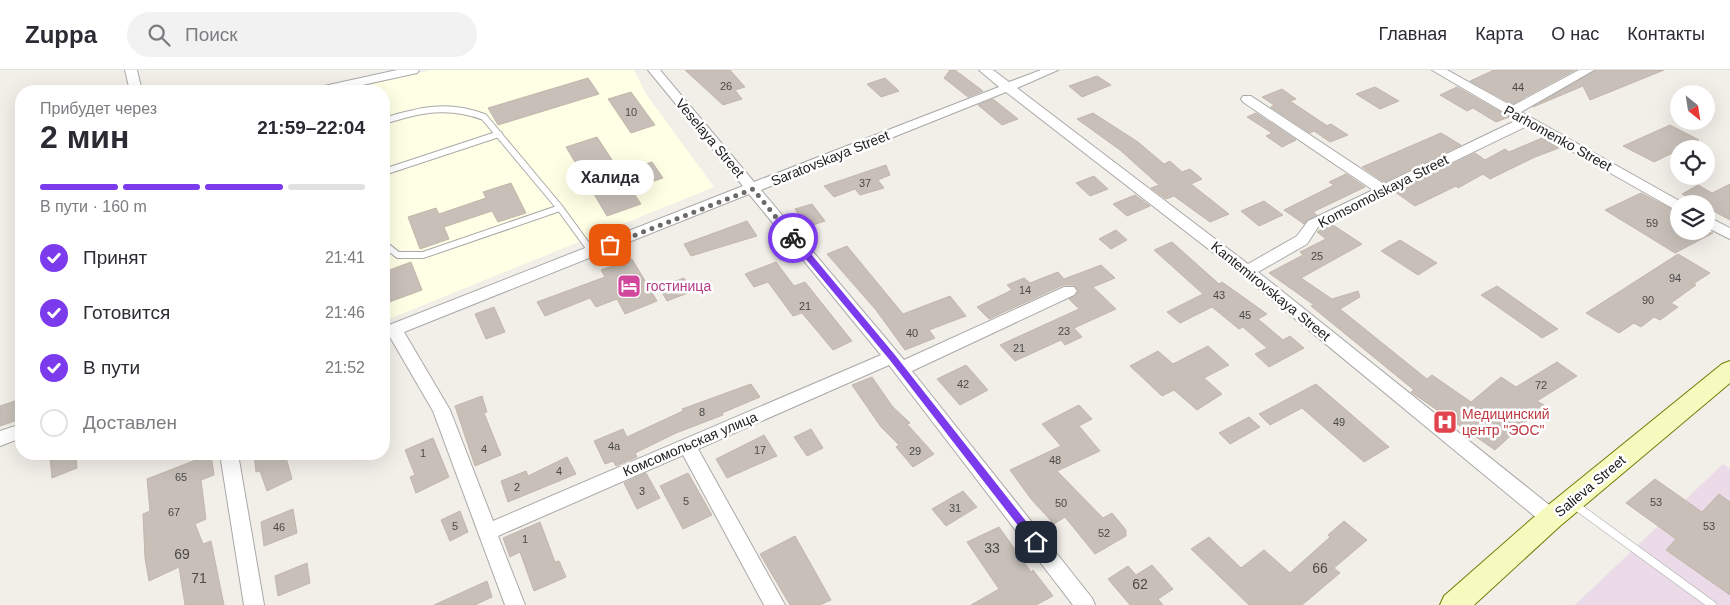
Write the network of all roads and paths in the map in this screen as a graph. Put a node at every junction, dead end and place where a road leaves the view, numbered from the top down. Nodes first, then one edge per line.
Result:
1 (131, 70) edge
2 (413, 70) edge
3 (654, 70) edge
4 (985, 70) edge
5 (1052, 70) edge
6 (1438, 70) edge
7 (1588, 70) edge
8 (135, 85) edge
9 (346, 85) edge
10 (1008, 86) junction
11 (1247, 99) dead end
12 (1511, 112) junction
13 (390, 118) edge
14 (1526, 120) junction
15 (499, 134) junction
16 (390, 170) edge
17 (753, 189) junction
18 (1382, 190) junction
19 (1670, 201) edge
20 (560, 208) junction
21 (1715, 226) edge
22 (1730, 234) edge
23 (390, 249) edge
24 (592, 252) junction
25 (1247, 271) junction
26 (1069, 291) dead end
27 (390, 331) edge
28 (390, 333) edge
29 (896, 363) junction
30 (1730, 370) edge
31 (15, 433) edge
32 (0, 439) edge
33 (687, 445) junction
34 (230, 460) edge
35 (1571, 502) junction
36 (1551, 518) junction
37 (489, 531) junction
38 (254, 605) edge
39 (515, 605) edge
40 (775, 605) edge
41 (1085, 605) edge
42 (1454, 605) edge
43 (1712, 605) edge

1 - 8 street
2 - 9 street
3 - 17 street, Veselaya Street
4 - 10 street, Kantemirovskaya Street
5 - 10 street, Saratovskaya Street
6 - 12 street, Parhomenko Street
7 - 12 street
10 - 17 street, Saratovskaya Street
10 - 25 street, Kantemirovskaya Street
11 - 18 street
12 - 14 street, Parhomenko Street
13 - 15 lane
14 - 18 street, Komsomolskaya Street
14 - 19 street, Parhomenko Street
15 - 16 lane
15 - 20 lane
17 - 24 street, Saratovskaya Street
17 - 29 street, Veselaya Street
18 - 25 street, Komsomolskaya Street
20 - 23 lane
20 - 24 lane
21 - 22 street
24 - 27 street, Saratovskaya Street
25 - 36 street, Kantemirovskaya Street
26 - 29 street, Комсомольская улица
28 - 37 street
29 - 33 street, Комсомольская улица
29 - 41 street, Veselaya Street
30 - 35 main road, Salieva Street
31 - 32 street
33 - 37 street, Комсомольская улица
33 - 40 street
34 - 38 street
35 - 36 main road, Salieva Street
35 - 43 lane
36 - 42 main road, Salieva Street
37 - 39 street

